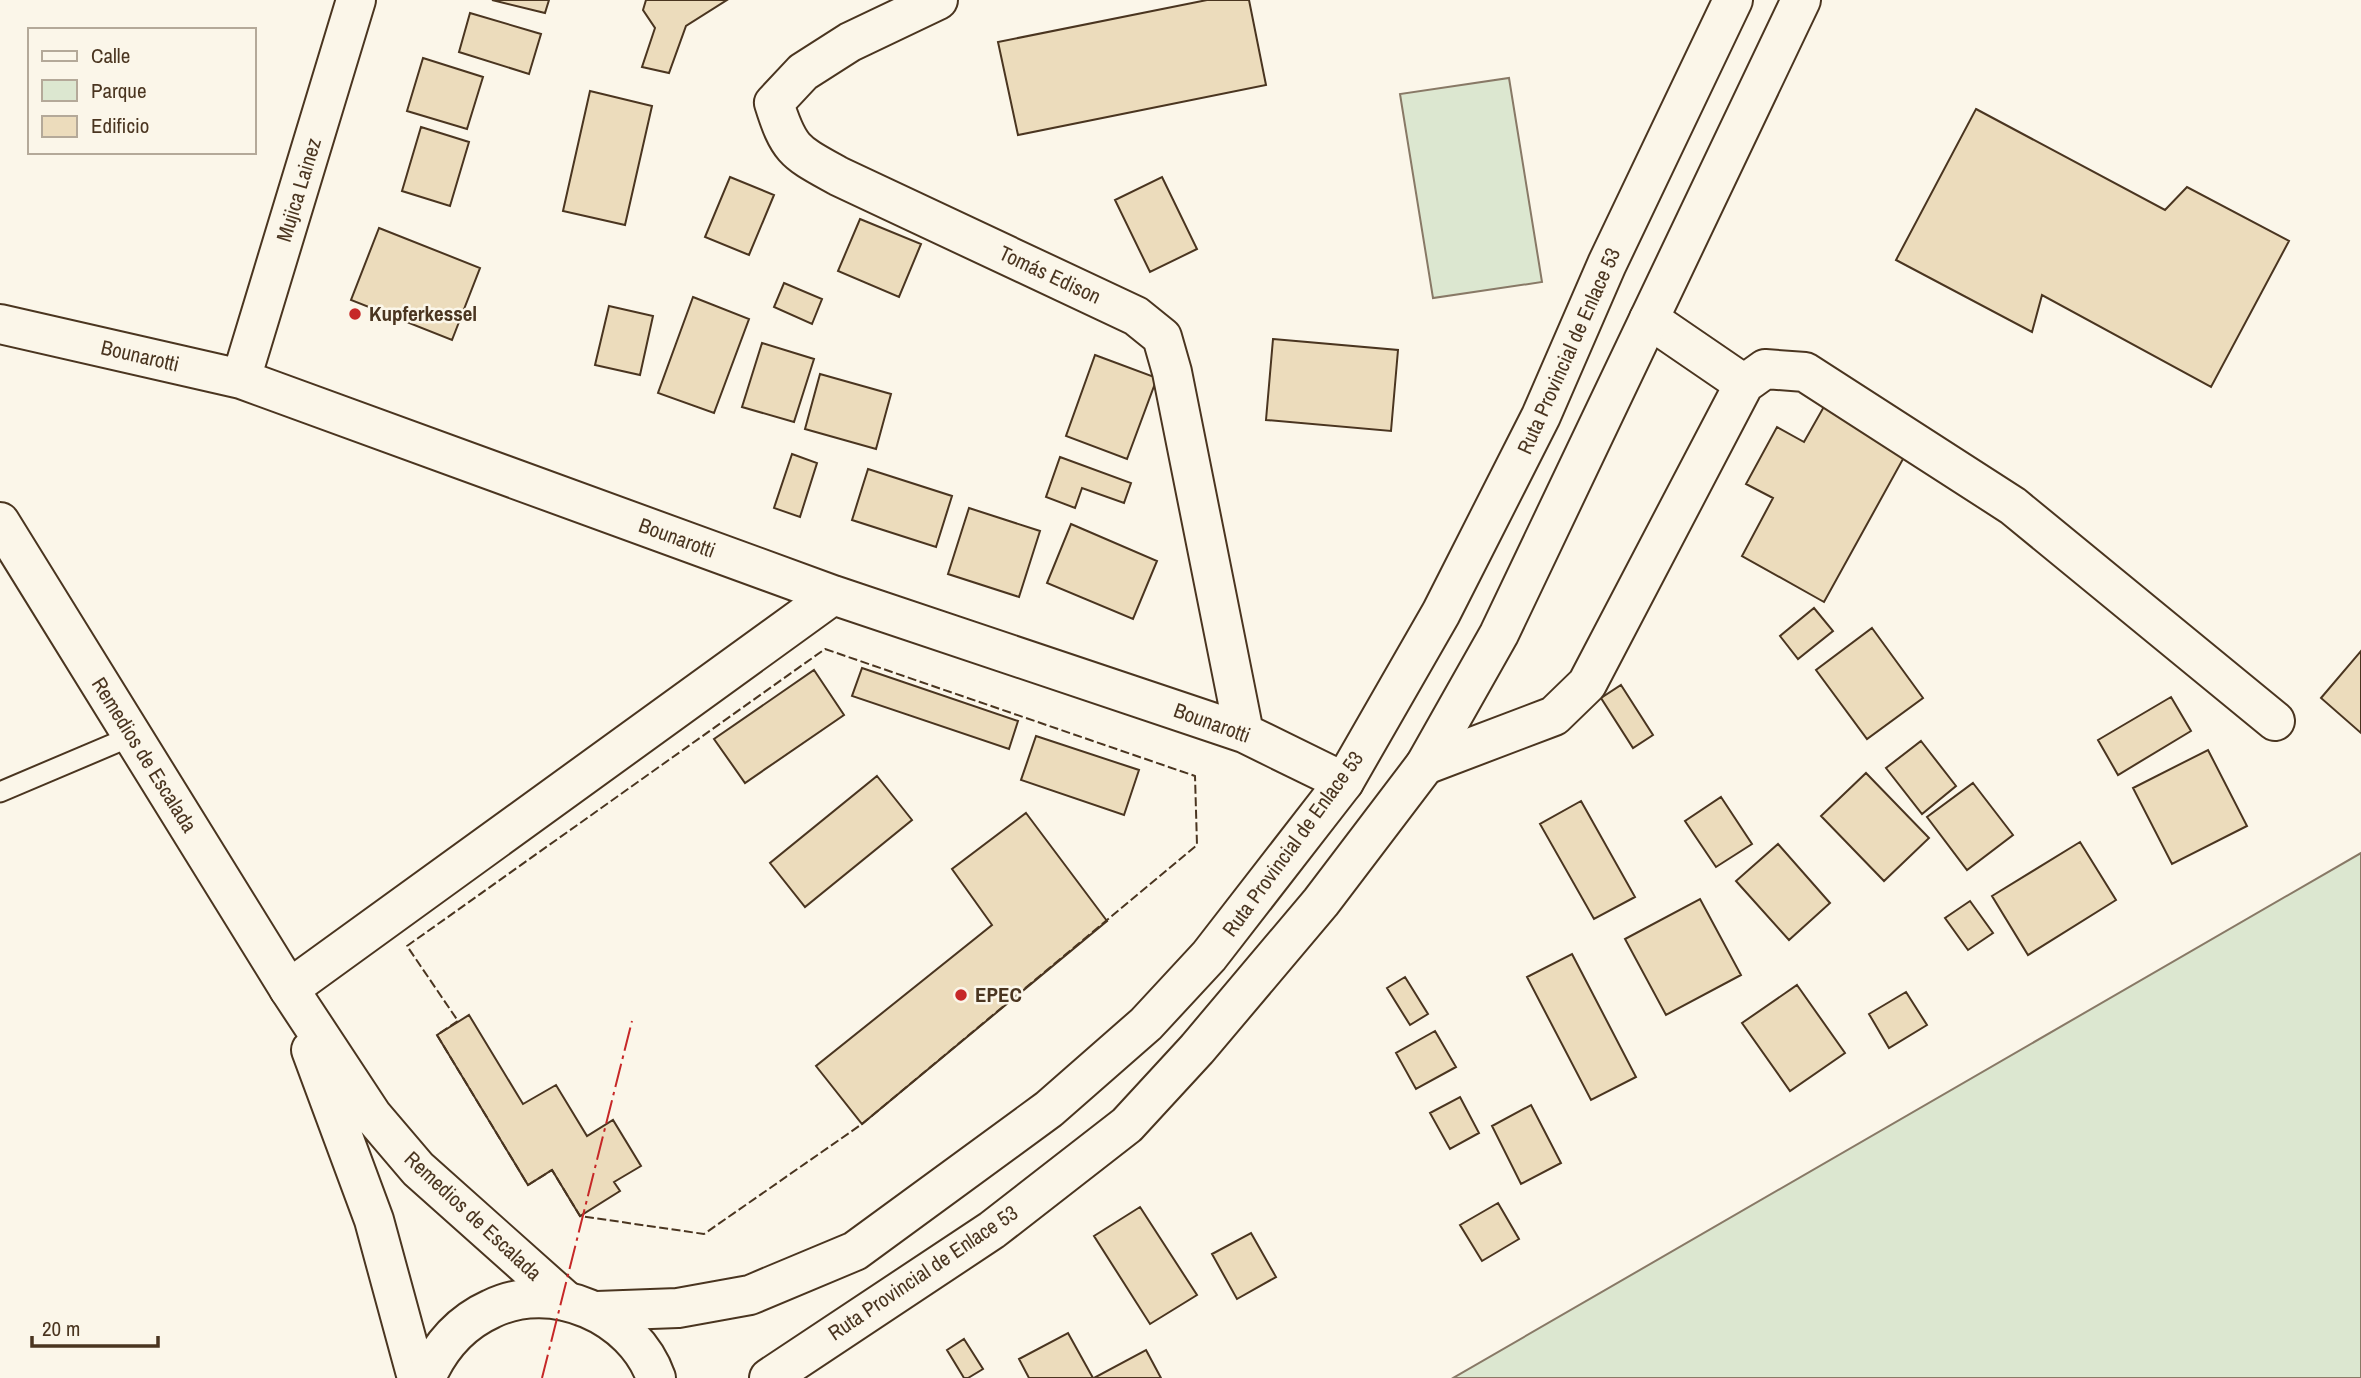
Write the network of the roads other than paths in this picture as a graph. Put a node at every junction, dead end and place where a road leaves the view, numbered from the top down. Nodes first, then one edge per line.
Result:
1 (356, 0) edge
2 (938, 0) edge
3 (1733, 0) edge
4 (1801, 0) edge
5 (1650, 318) junction
6 (0, 324) edge
7 (241, 379) junction
8 (1744, 384) junction
9 (0, 522) edge
10 (833, 595) junction
11 (2275, 721) dead end
12 (1244, 733) junction
13 (132, 736) junction
14 (1425, 765) junction
15 (1344, 782) junction
16 (0, 792) edge
17 (289, 989) junction
18 (582, 1306) junction
19 (417, 1378) edge
20 (426, 1378) edge
21 (656, 1378) edge
22 (769, 1378) edge

1 - 7 main road, Mujica Lainez
2 - 12 main road, Tomás Edison
3 - 15 main road, Ruta Provincial de Enlace 53
4 - 5 main road, Ruta Provincial de Enlace 53
5 - 8 main road
5 - 14 main road, Ruta Provincial de Enlace 53
6 - 7 main road, Bounarotti
7 - 10 main road, Bounarotti
8 - 11 main road
8 - 14 main road
9 - 13 main road, Remedios de Escalada
10 - 12 main road, Bounarotti
10 - 17 main road
12 - 15 main road, Bounarotti
13 - 16 lane
13 - 17 main road, Remedios de Escalada
14 - 22 main road, Ruta Provincial de Enlace 53
15 - 18 main road, Ruta Provincial de Enlace 53
17 - 18 main road, Remedios de Escalada
17 - 19 main road, Remedios de Escalada
18 - 20 main road, Ruta Provincial de Enlace 53
18 - 21 main road, Remedios de Escalada

